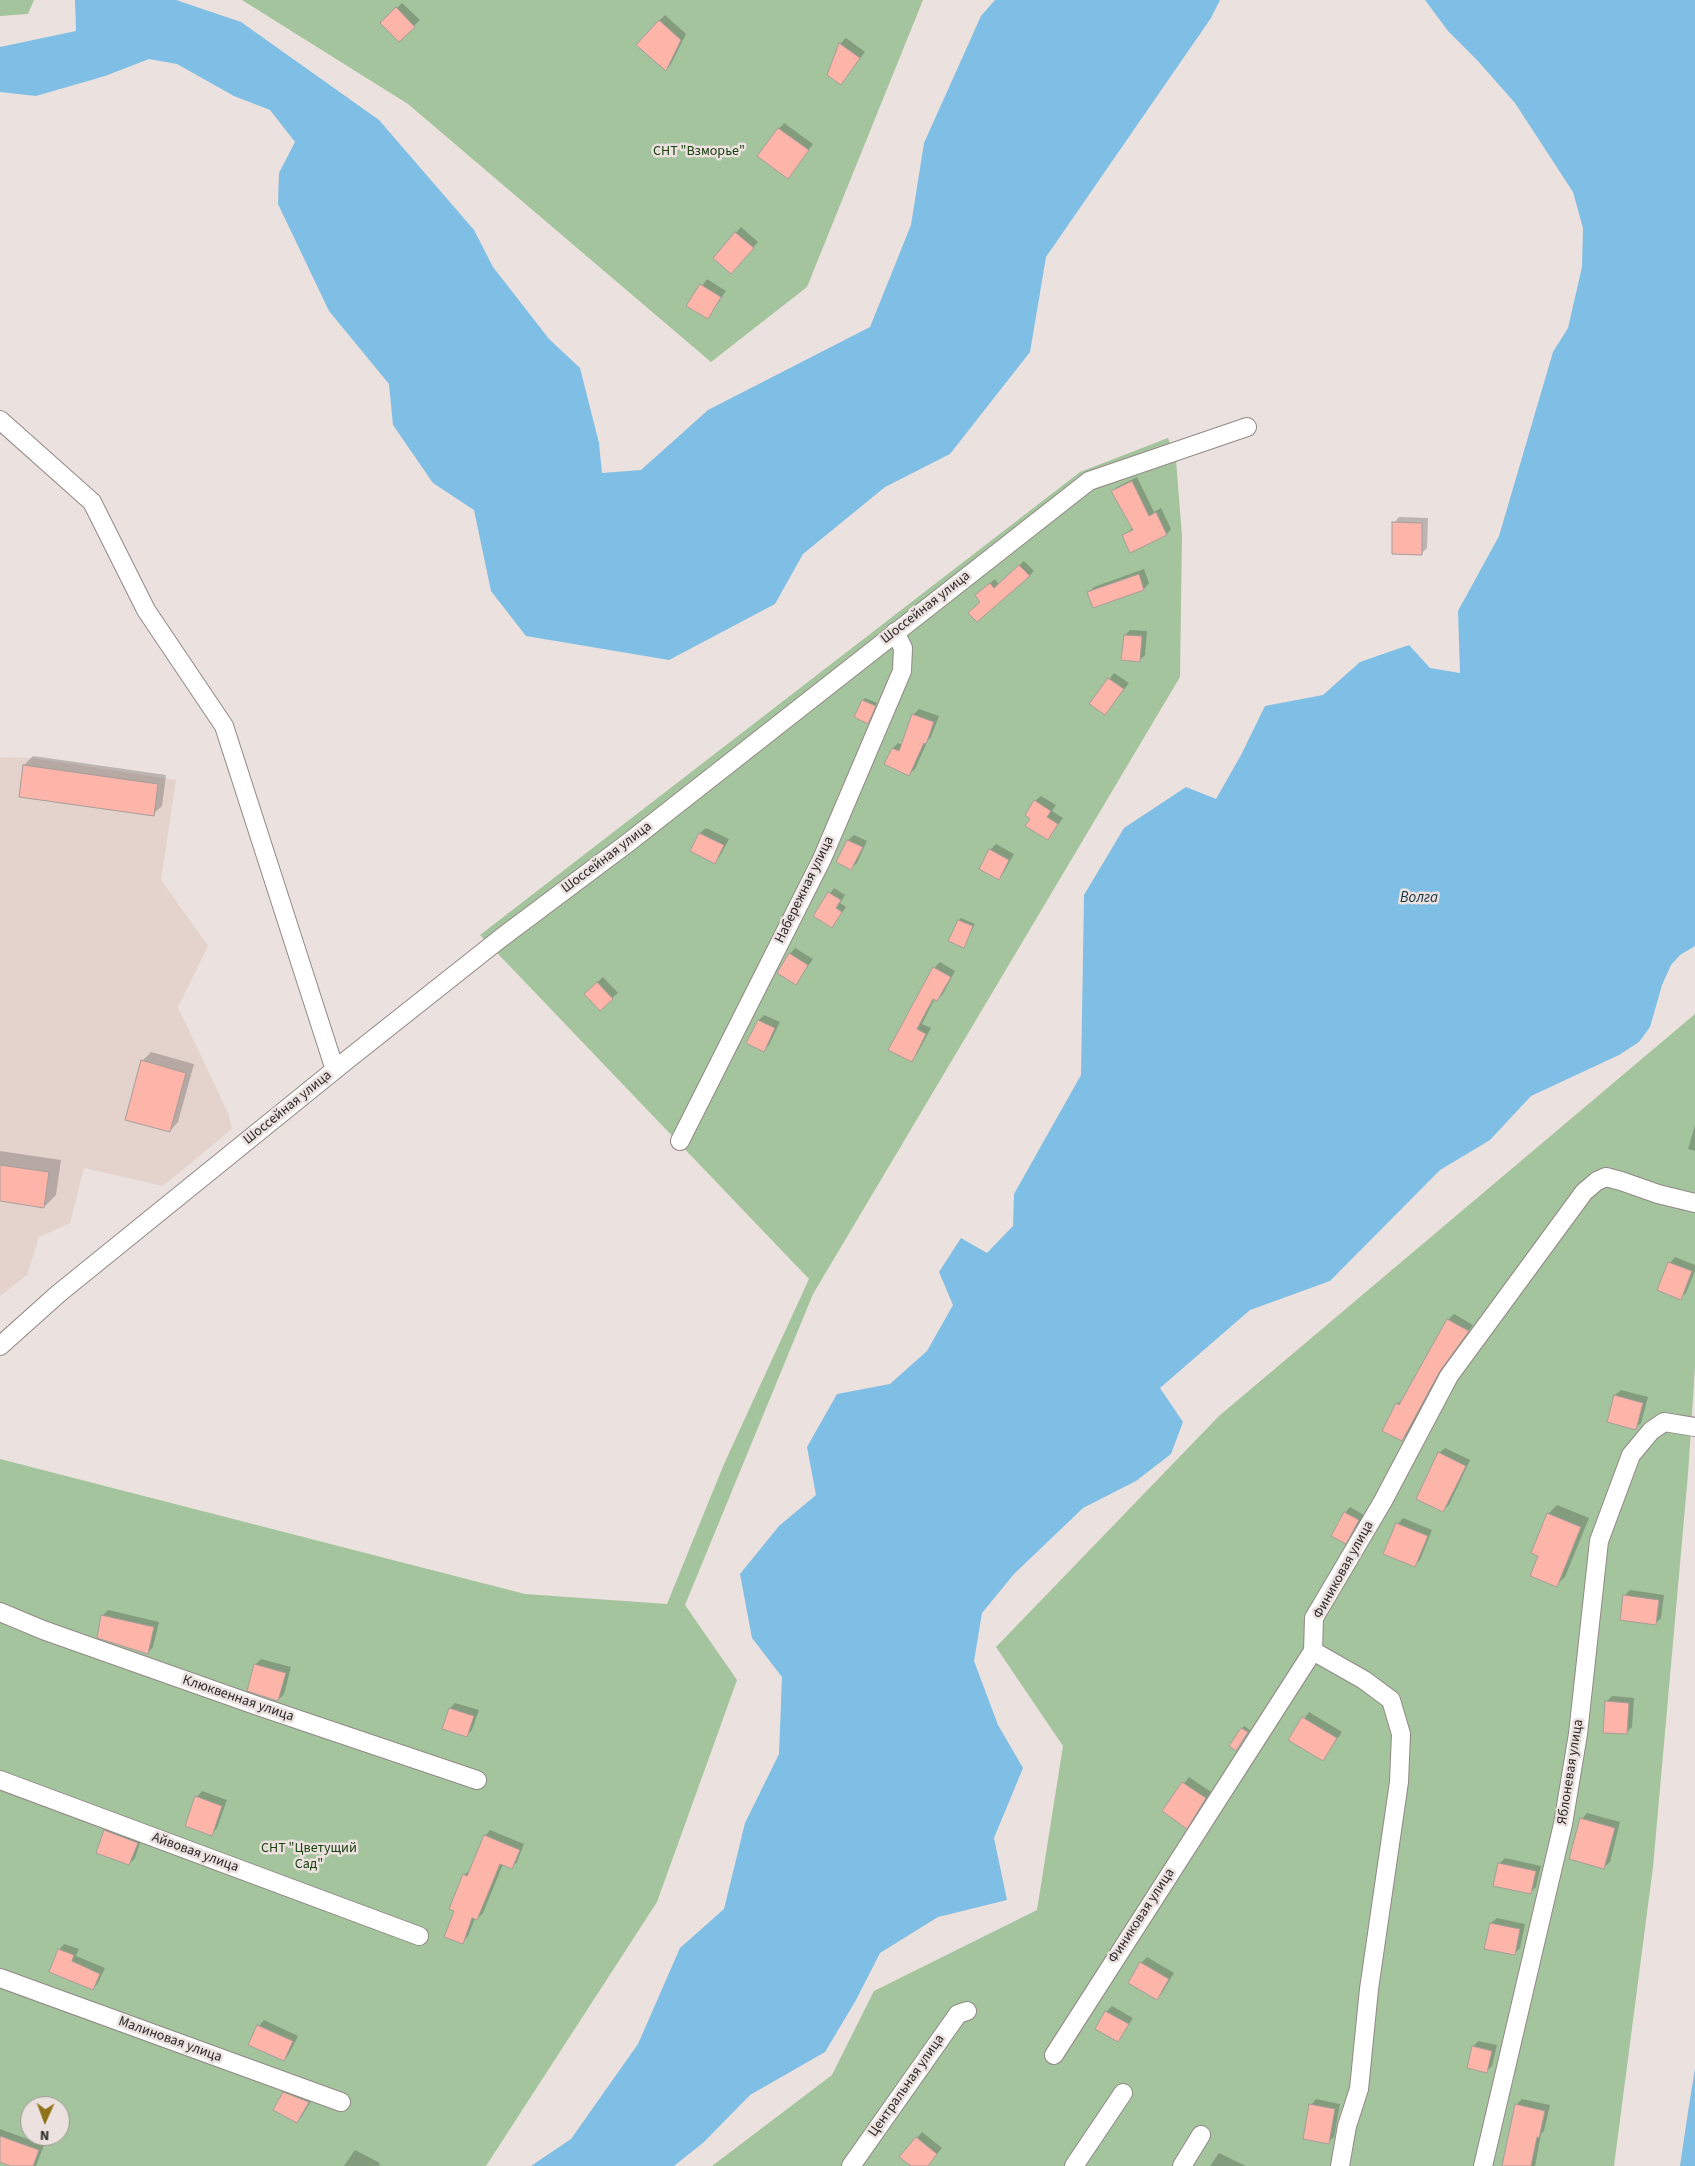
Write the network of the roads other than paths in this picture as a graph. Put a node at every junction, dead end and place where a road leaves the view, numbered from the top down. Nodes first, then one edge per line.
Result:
1 (0, 420) edge
2 (1247, 427) dead end
3 (895, 632) junction
4 (335, 1070) junction
5 (680, 1141) dead end
6 (1695, 1203) edge
7 (0, 1346) edge
8 (1695, 1427) edge
9 (0, 1612) edge
10 (1314, 1652) junction
11 (0, 1780) edge
12 (477, 1780) dead end
13 (419, 1936) dead end
14 (0, 1978) edge
15 (966, 2012) dead end
16 (1054, 2055) dead end
17 (1123, 2094) dead end
18 (341, 2102) dead end
19 (1201, 2135) dead end
20 (852, 2166) edge
21 (1074, 2166) edge
22 (1182, 2166) edge
23 (1340, 2166) edge
24 (1483, 2166) edge

1 - 4 street
2 - 3 street, Шоссейная улица
3 - 4 street, Шоссейная улица
3 - 5 street, Набережная улица
4 - 7 street, Шоссейная улица
6 - 10 street, Финиковая улица
8 - 24 street, Яблоневая улица
9 - 12 street, Клюквенная улица
10 - 16 street, Финиковая улица
10 - 23 street
11 - 13 street, Айвовая улица
14 - 18 street, Малиновая улица
15 - 20 street, Центральная улица
17 - 21 street
19 - 22 street

